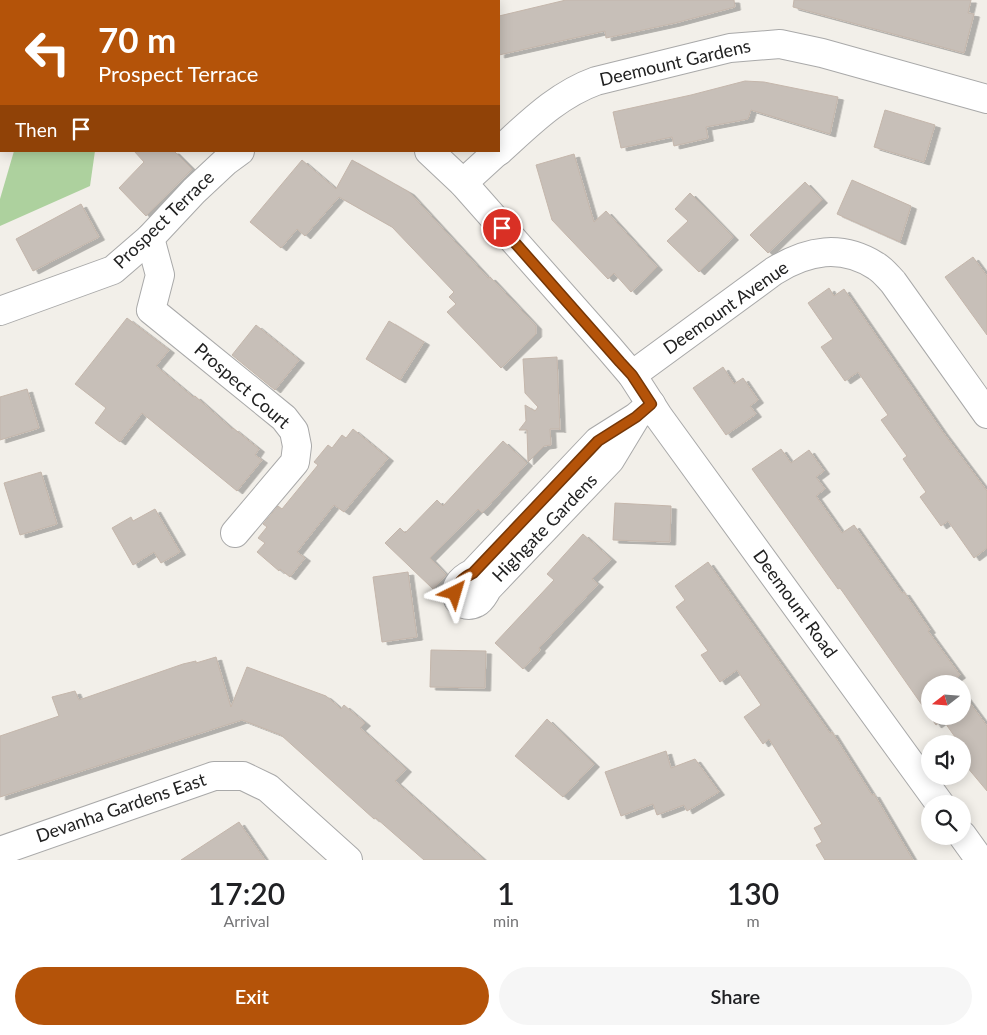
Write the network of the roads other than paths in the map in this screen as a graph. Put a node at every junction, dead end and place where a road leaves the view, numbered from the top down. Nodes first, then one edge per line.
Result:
1 (987, 99) edge
2 (500, 150) edge
3 (239, 152) edge
4 (429, 152) edge
5 (498, 152) edge
6 (463, 184) junction
7 (150, 238) junction
8 (0, 312) edge
9 (632, 375) junction
10 (643, 410) junction
11 (987, 414) edge
12 (235, 533) dead end
13 (933, 795) edge
14 (0, 851) edge
15 (348, 860) edge

1 - 2 street, Deemount Gardens
3 - 7 street, Prospect Terrace
4 - 6 street
5 - 6 street, Deemount Gardens
6 - 9 street
7 - 8 street, Prospect Terrace
7 - 12 street, Prospect Court
9 - 10 street
9 - 11 street, Deemount Avenue
10 - 10 street, Highgate Gardens
10 - 13 street, Deemount Road
14 - 15 street, Devanha Gardens East

